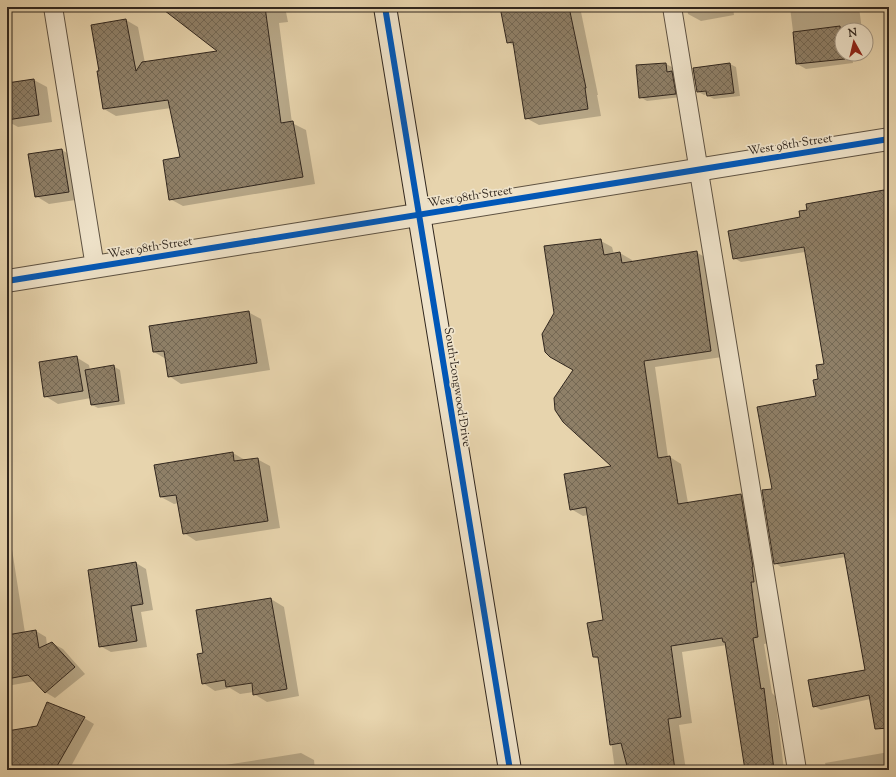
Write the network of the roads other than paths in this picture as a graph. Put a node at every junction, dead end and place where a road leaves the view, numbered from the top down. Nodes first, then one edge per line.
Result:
1 (53, 7) edge
2 (385, 7) edge
3 (672, 7) edge
4 (889, 139) edge
5 (698, 170) junction
6 (419, 215) junction
7 (95, 267) junction
8 (7, 282) edge
9 (510, 770) edge
10 (797, 770) edge

1 - 7 lane
2 - 6 street, South Longwood Drive
3 - 5 lane
4 - 5 street, West 98th Street
5 - 6 street, West 98th Street
5 - 10 lane
6 - 7 street, West 98th Street
6 - 9 street, South Longwood Drive
7 - 8 street, West 98th Street

